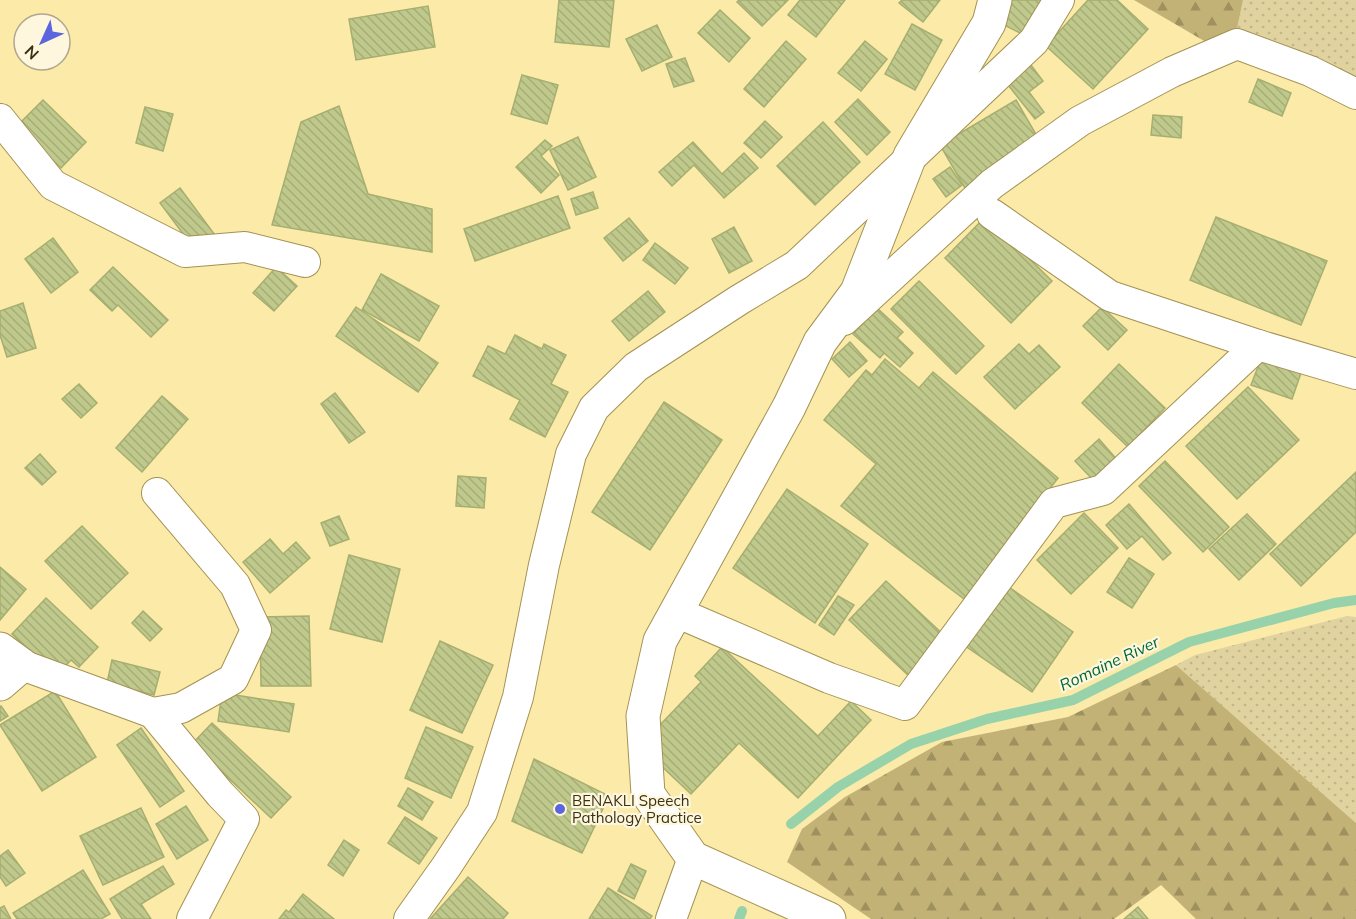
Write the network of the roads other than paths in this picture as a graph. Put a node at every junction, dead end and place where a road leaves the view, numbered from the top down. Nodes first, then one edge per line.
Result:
1 (995, 0) edge
2 (1059, 0) edge
3 (1356, 94) edge
4 (0, 119) edge
5 (910, 156) junction
6 (992, 214) dead end
7 (305, 262) dead end
8 (820, 342) junction
9 (1258, 345) junction
10 (1356, 374) edge
11 (157, 493) dead end
12 (676, 612) junction
13 (7, 666) edge
14 (153, 713) junction
15 (693, 858) junction
16 (192, 919) edge
17 (409, 919) edge
18 (670, 919) edge
19 (829, 919) edge

1 - 5 main road
2 - 5 street
3 - 8 street
4 - 7 street
5 - 8 main road
5 - 17 street
6 - 9 street
8 - 12 main road
9 - 10 street
9 - 12 street
11 - 14 street
12 - 15 main road
13 - 14 street
14 - 16 street
15 - 18 street
15 - 19 main road

